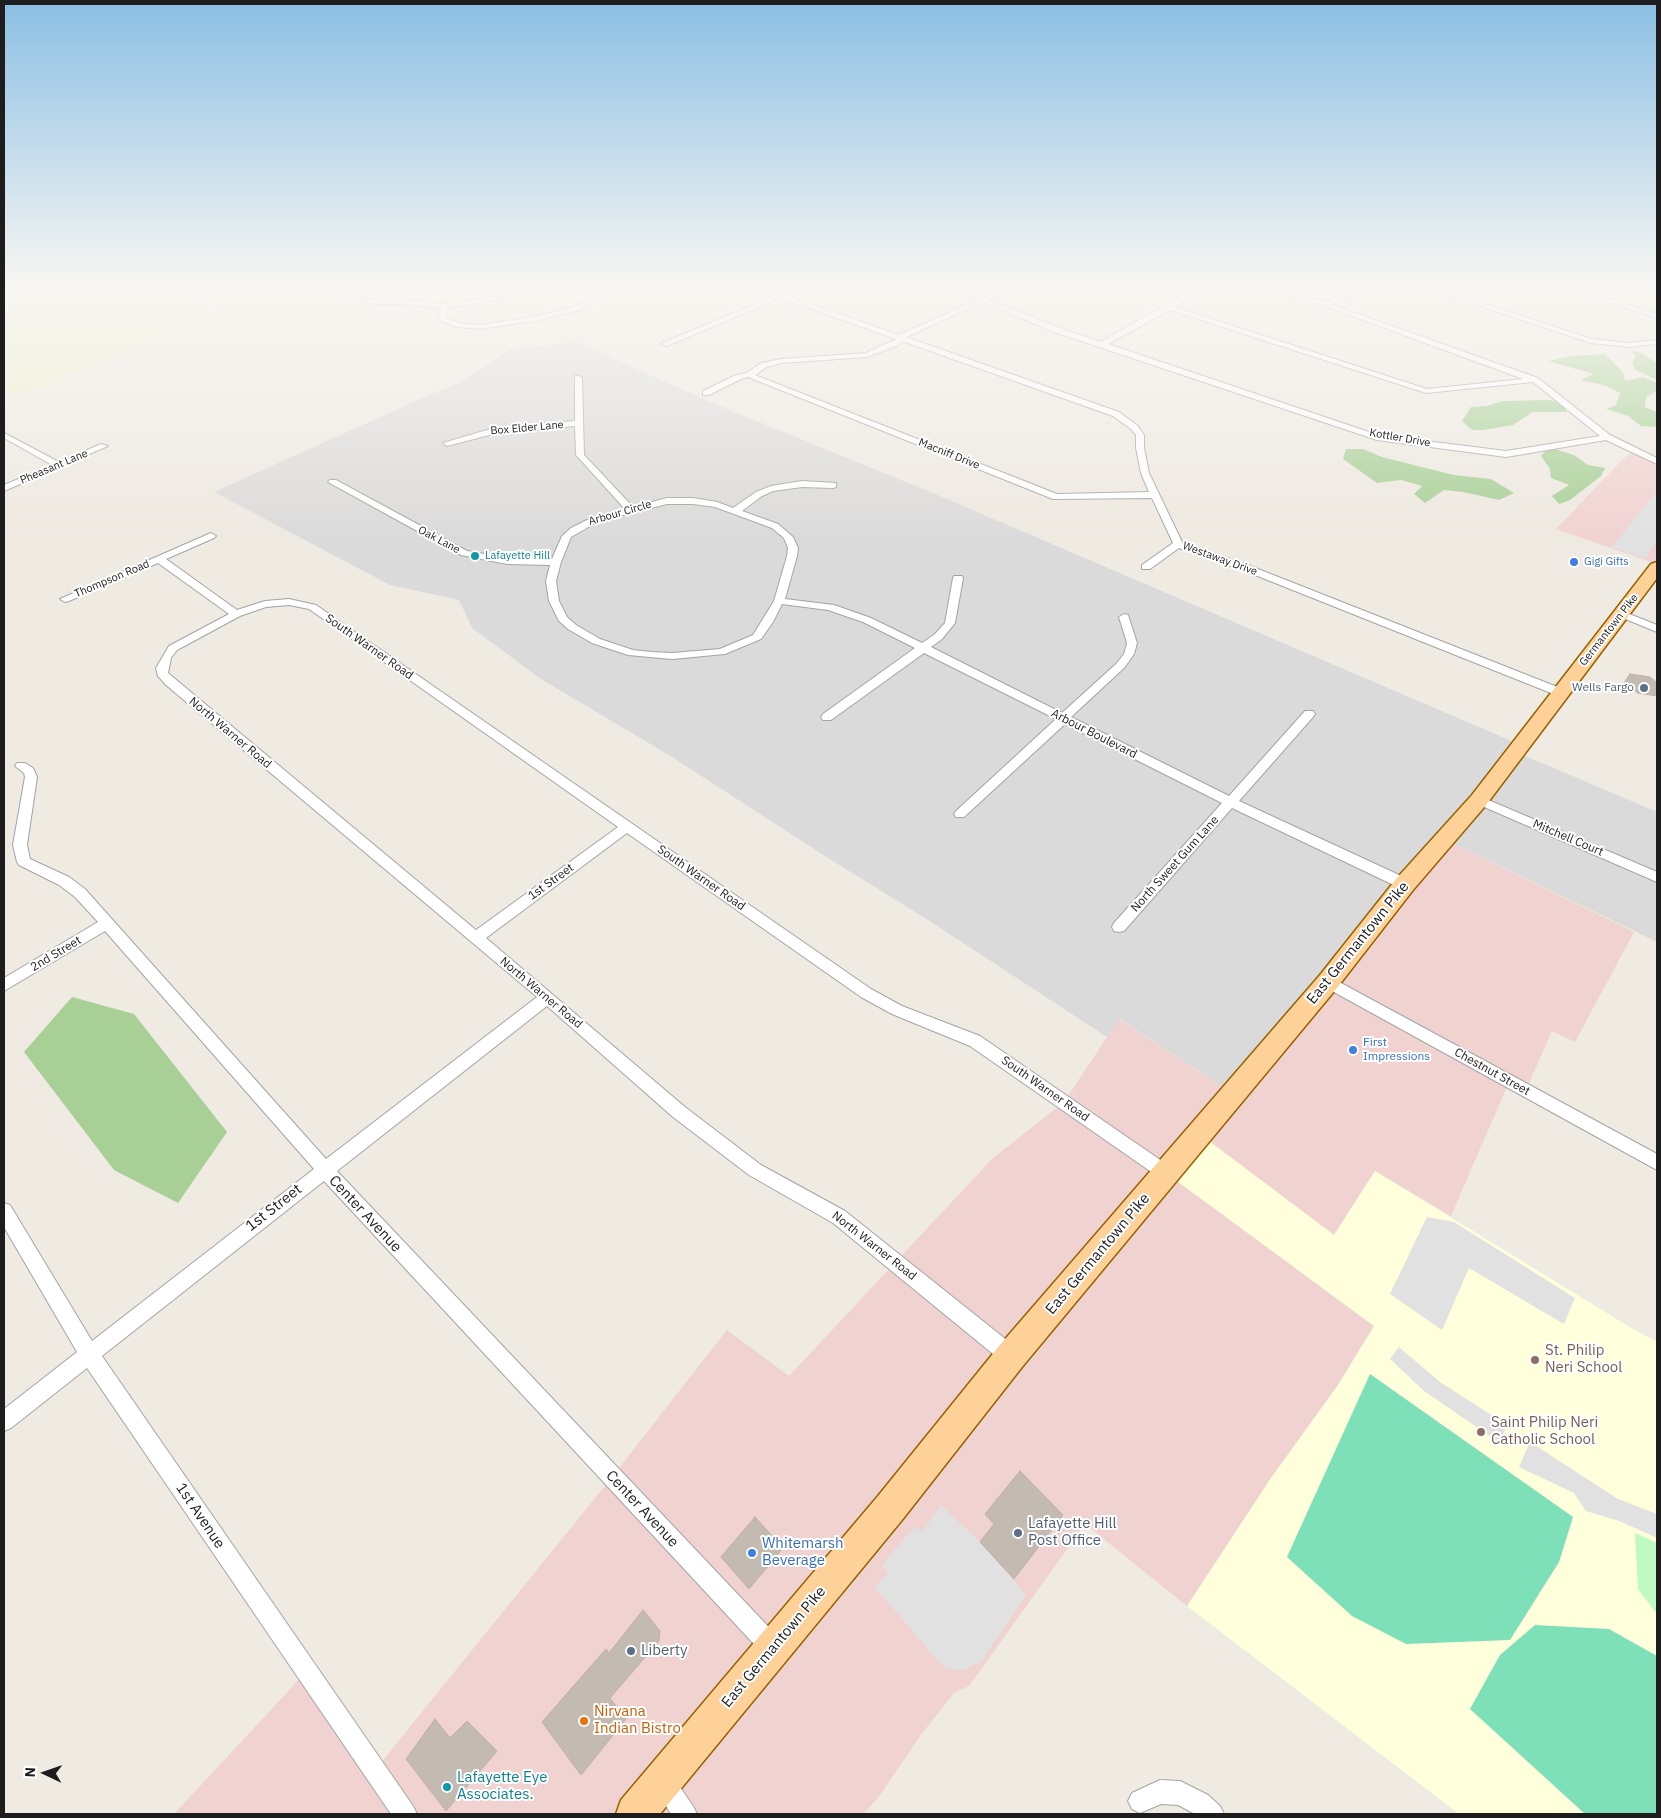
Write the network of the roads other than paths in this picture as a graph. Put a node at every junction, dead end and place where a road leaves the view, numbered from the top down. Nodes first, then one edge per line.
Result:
1 (754, 372) edge
2 (998, 372) edge
3 (1184, 372) edge
4 (1367, 372) edge
5 (1512, 372) edge
6 (749, 375) junction
7 (578, 377) dead end
8 (1535, 380) junction
9 (706, 393) dead end
10 (579, 423) junction
11 (4, 434) edge
12 (1608, 437) junction
13 (447, 443) dead end
14 (104, 446) dead end
15 (1657, 461) edge
16 (59, 465) junction
17 (333, 482) dead end
18 (833, 485) dead end
19 (4, 488) edge
20 (1156, 496) junction
21 (630, 509) junction
22 (735, 511) junction
23 (212, 536) dead end
24 (1178, 544) junction
25 (159, 559) junction
26 (556, 562) junction
27 (1146, 567) dead end
28 (1657, 567) edge
29 (958, 578) dead end
30 (64, 599) dead end
31 (779, 601) junction
32 (236, 614) junction
33 (1622, 614) junction
34 (1124, 617) dead end
35 (1657, 629) edge
36 (923, 647) junction
37 (1560, 693) junction
38 (1309, 714) dead end
39 (826, 717) dead end
40 (1062, 718) junction
41 (21, 766) dead end
42 (1479, 800) junction
43 (1231, 802) junction
44 (960, 814) dead end
45 (627, 826) junction
46 (1657, 877) edge
47 (1405, 884) junction
48 (108, 923) junction
49 (1119, 926) dead end
50 (476, 938) junction
51 (1328, 982) junction
52 (4, 985) edge
53 (547, 997) junction
54 (1657, 1162) edge
55 (324, 1169) junction
56 (1166, 1173) junction
57 (4, 1212) edge
58 (89, 1354) junction
59 (1011, 1356) junction
60 (4, 1421) edge
61 (774, 1649) junction
62 (663, 1782) junction
63 (1140, 1801) dead end
64 (405, 1814) edge
65 (635, 1814) edge
66 (685, 1814) edge
67 (1212, 1814) edge

1 - 6 street
2 - 20 street, Westaway Drive
3 - 12 street, Kottler Drive
4 - 8 street
5 - 8 street
6 - 9 street
6 - 20 street, Macniff Drive
7 - 10 street
8 - 12 street
10 - 13 street, Box Elder Lane
10 - 21 street
11 - 16 street
12 - 15 street
14 - 16 street, Pheasant Lane
16 - 19 street, Pheasant Lane
17 - 26 street, Oak Lane
18 - 22 street
20 - 24 street, Westaway Drive
21 - 22 street, Arbour Circle
21 - 26 street, Arbour Circle
22 - 31 street, Arbour Circle
23 - 25 street, Thompson Road
24 - 27 street
24 - 37 street, Westaway Drive
25 - 30 street, Thompson Road
25 - 32 street, Thompson Road
26 - 31 street, Arbour Circle
28 - 33 main road, Germantown Pike
29 - 36 street
31 - 36 street, Arbour Boulevard
32 - 45 street, South Warner Road
32 - 50 street, North Warner Road
33 - 35 street
33 - 37 main road, Germantown Pike
34 - 40 street
36 - 39 street
36 - 40 street, Arbour Boulevard
37 - 42 main road, East Germantown Pike
38 - 43 street, North Sweet Gum Lane
40 - 43 street, Arbour Boulevard
40 - 44 street
41 - 48 street, Center Avenue
42 - 46 street, Mitchell Court
42 - 47 main road, East Germantown Pike
43 - 47 street, Arbour Boulevard
43 - 49 street, North Sweet Gum Lane
45 - 50 street, 1st Street
45 - 56 street, South Warner Road
47 - 51 main road, East Germantown Pike
48 - 52 street, 2nd Street
48 - 55 street, Center Avenue
50 - 53 street, North Warner Road
51 - 54 street, Chestnut Street
51 - 56 main road, East Germantown Pike
53 - 55 street, 1st Street
53 - 59 street, North Warner Road
55 - 58 street, 1st Street
55 - 61 street, Center Avenue
56 - 59 main road, East Germantown Pike
57 - 58 street, 1st Avenue
58 - 60 street, 1st Street
58 - 64 street, 1st Avenue
59 - 61 main road, East Germantown Pike
61 - 62 main road, East Germantown Pike
62 - 65 main road, East Germantown Pike
62 - 66 street
63 - 67 street

